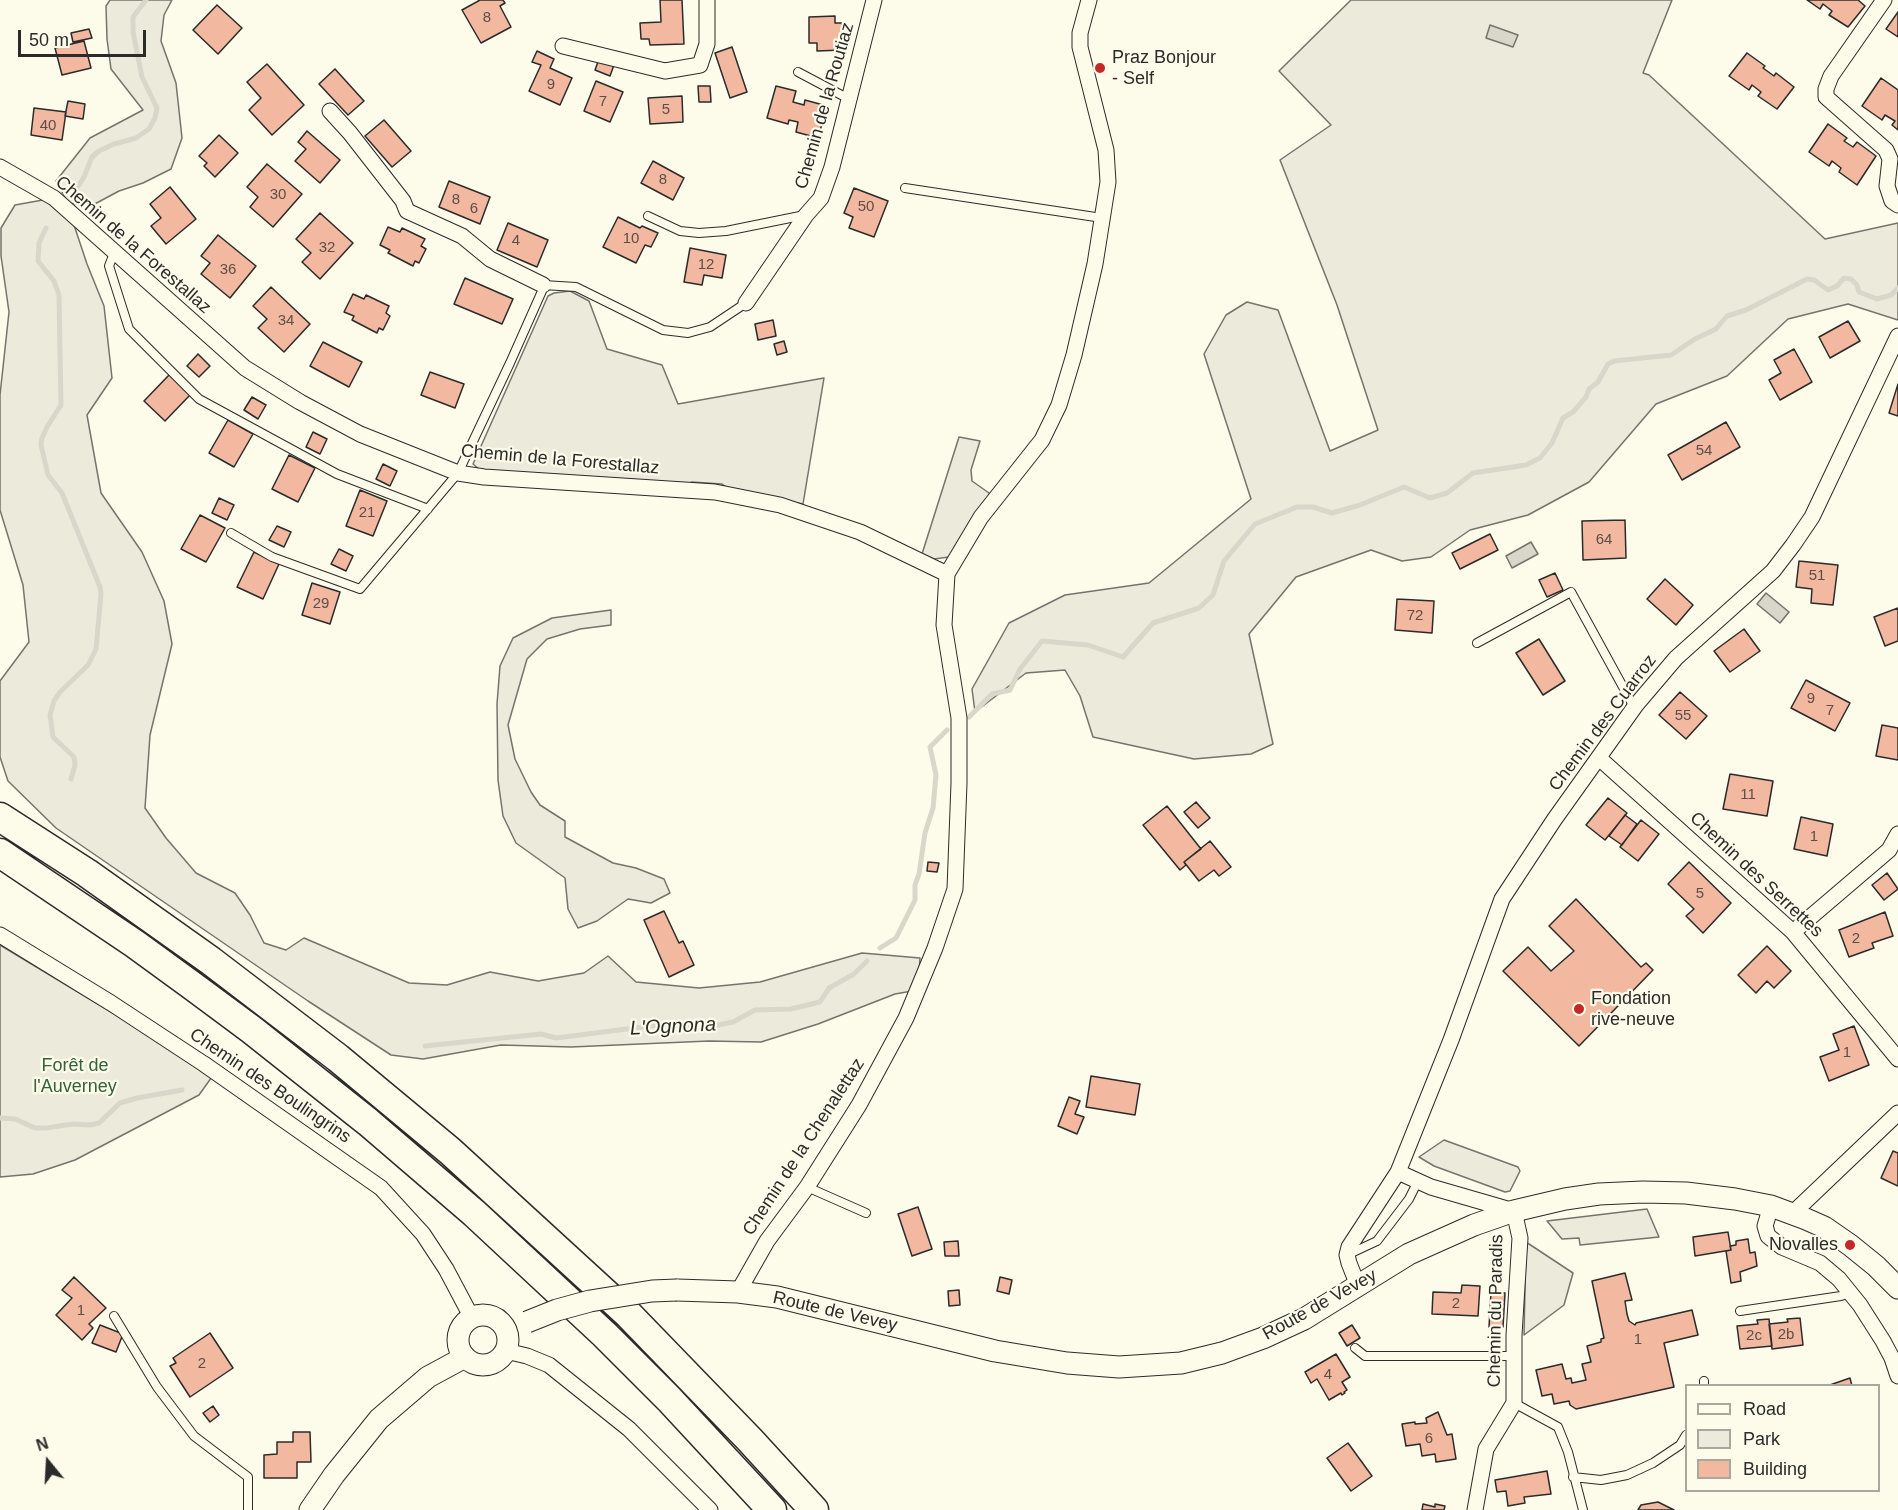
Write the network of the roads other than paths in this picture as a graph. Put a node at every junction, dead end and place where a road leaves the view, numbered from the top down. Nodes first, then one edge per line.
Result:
1 (707, 0) edge
2 (874, 0) edge
3 (1089, 0) edge
4 (1884, 0) edge
5 (562, 46) dead end
6 (798, 72) dead end
7 (849, 99) junction
8 (330, 111) dead end
9 (0, 167) edge
10 (904, 188) dead end
11 (1898, 205) edge
12 (807, 215) junction
13 (648, 216) dead end
14 (1102, 218) junction
15 (114, 253) junction
16 (543, 285) junction
17 (746, 303) joint
18 (1898, 336) edge
19 (1892, 363) edge
20 (458, 473) junction
21 (428, 509) junction
22 (231, 533) dead end
23 (947, 574) junction
24 (1477, 643) dead end
25 (1635, 706) junction
26 (1599, 758) junction
27 (0, 817) edge
28 (1898, 834) edge
29 (0, 853) edge
30 (1793, 932) junction
31 (0, 935) edge
32 (1898, 1059) edge
33 (1898, 1113) edge
34 (1398, 1172) junction
35 (1418, 1181) junction
36 (807, 1187) junction
37 (1771, 1206) junction
38 (1514, 1211) junction
39 (866, 1213) dead end
40 (1792, 1214) junction
41 (1347, 1255) junction
42 (1358, 1286) junction
43 (1898, 1288) edge
44 (738, 1292) junction
45 (1850, 1293) junction
46 (1740, 1311) dead end
47 (114, 1316) dead end
48 (472, 1318) junction
49 (506, 1341) junction
50 (1356, 1348) dead end
51 (1514, 1356) junction
52 (465, 1357) junction
53 (1898, 1376) edge
54 (1514, 1403) junction
55 (1685, 1436) edge
56 (1573, 1477) junction
57 (248, 1510) edge
58 (310, 1510) edge
59 (710, 1510) edge
60 (772, 1510) edge
61 (814, 1510) edge
62 (1475, 1510) edge
63 (1583, 1510) edge

1 - 5 street
2 - 7 street, Chemin de la Routiaz
3 - 14 street, Chemin de la Chenalettaz
4 - 11 street
6 - 7 lane
7 - 12 street, Chemin de la Routiaz
8 - 16 street, Chemin de la Routiaz
9 - 15 street, Chemin de la Forestallaz
10 - 14 lane
12 - 13 lane
12 - 17 street, Chemin de la Routiaz
14 - 23 street, Chemin de la Chenalettaz
15 - 20 street, Chemin de la Forestallaz
15 - 21 lane
16 - 17 lane, Chemin de la Routiaz
16 - 20 lane
18 - 19 street, Chemin des Cuarroz
19 - 25 street, Chemin des Cuarroz
20 - 21 lane
20 - 23 street, Chemin de la Forestallaz
21 - 22 lane
23 - 36 street, Chemin de la Chenalettaz
24 - 25 lane
25 - 26 street, Chemin des Cuarroz
26 - 30 street, Chemin des Serrettes
26 - 34 street, Chemin des Cuarroz
27 - 61 highway
28 - 30 street
29 - 60 highway
30 - 32 street, Chemin des Serrettes
31 - 48 street, Chemin des Boulingrins
33 - 40 street
34 - 35 street
34 - 41 street, Chemin des Cuarroz
35 - 38 street
35 - 41 lane
36 - 39 lane
36 - 44 street, Chemin de la Chenalettaz
37 - 38 street, Route de Vevey
37 - 40 street, Route de Vevey
37 - 45 street
38 - 42 street, Route de Vevey
38 - 51 street, Chemin du Paradis
40 - 43 street, Route de Vevey
41 - 42 street
42 - 44 street, Route de Vevey
44 - 49 street, Route de Vevey, bridge
45 - 46 lane
45 - 53 street
47 - 57 lane
48 - 49 street
48 - 52 street
49 - 52 street
49 - 59 street
50 - 51 lane
51 - 54 street, Chemin du Paradis
52 - 58 street
54 - 56 lane
54 - 62 street, Chemin du Paradis
55 - 56 lane
56 - 63 lane

